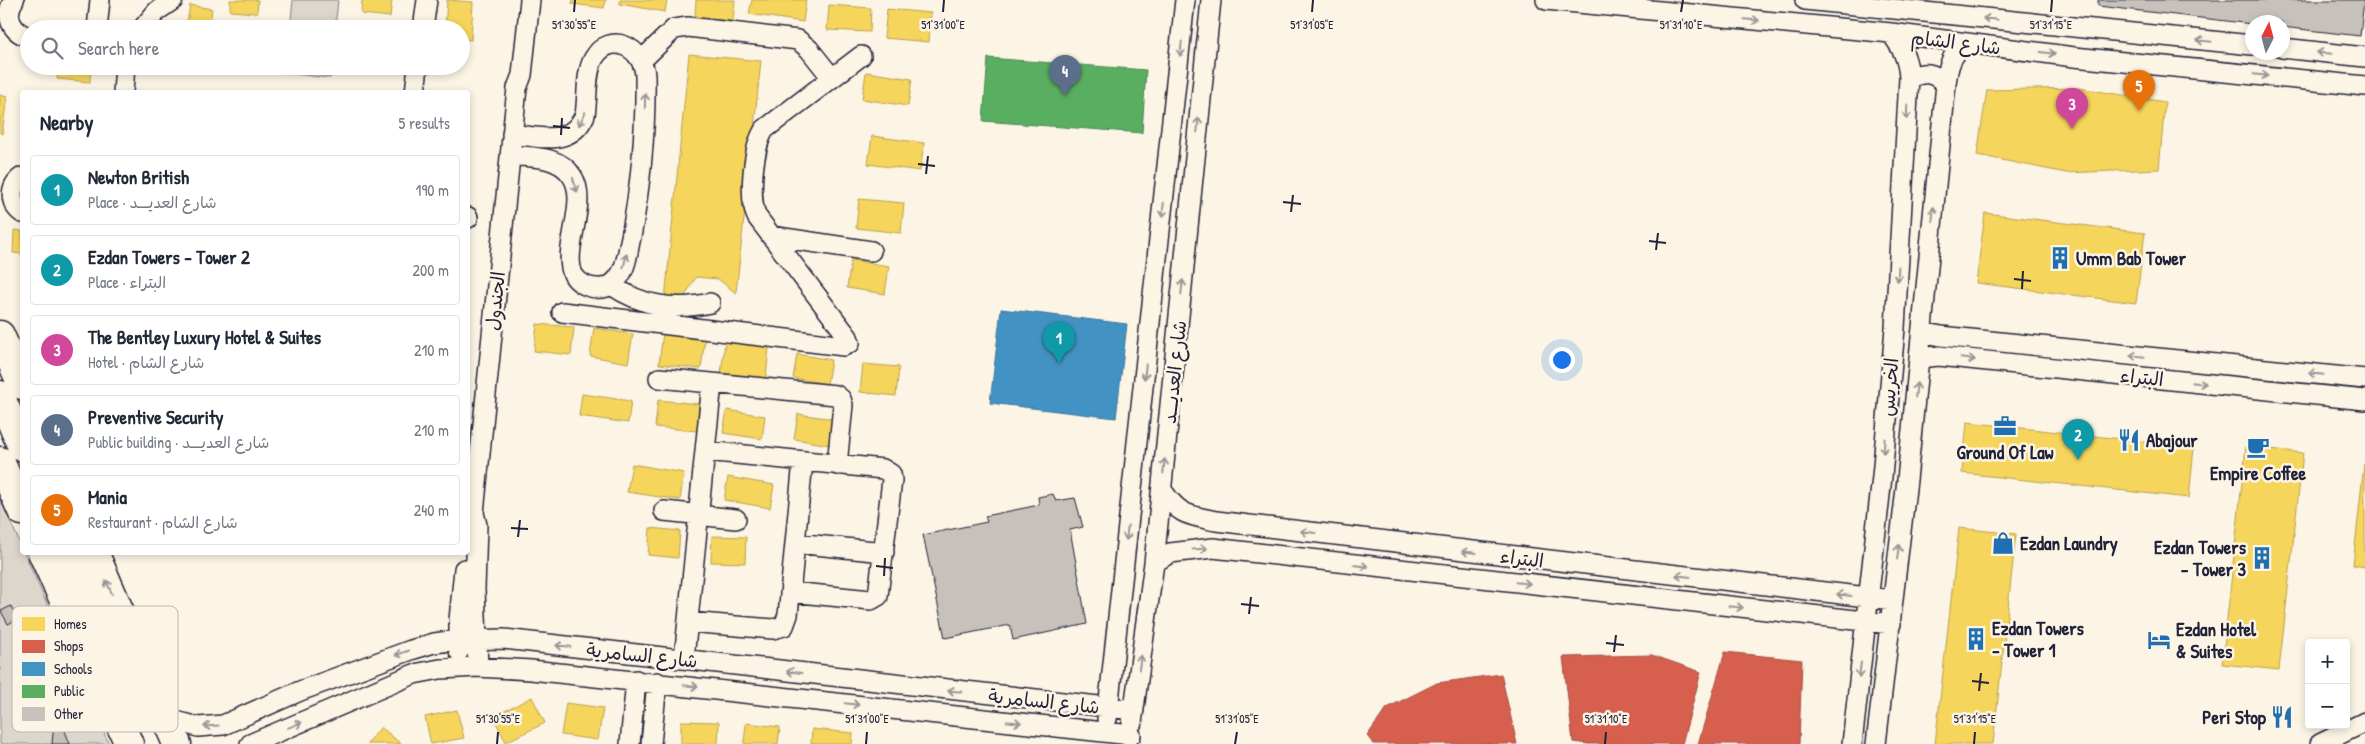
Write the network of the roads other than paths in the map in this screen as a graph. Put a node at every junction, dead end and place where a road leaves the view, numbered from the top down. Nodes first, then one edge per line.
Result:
1 (14, 0) edge
2 (100, 0) edge
3 (173, 0) edge
4 (427, 0) edge
5 (519, 0) edge
6 (530, 0) edge
7 (1185, 0) edge
8 (1211, 0) edge
9 (1546, 0) edge
10 (1804, 0) edge
11 (98, 20) edge
12 (150, 20) edge
13 (424, 20) edge
14 (20, 33) edge
15 (1891, 33) junction
16 (1965, 43) junction
17 (2245, 45) edge
18 (2290, 49) edge
19 (861, 56) dead end
20 (2365, 57) edge
21 (642, 60) junction
22 (124, 75) edge
23 (417, 75) edge
24 (832, 78) junction
25 (1909, 78) junction
26 (1946, 84) junction
27 (2365, 86) edge
28 (517, 88) junction
29 (123, 90) edge
30 (414, 90) edge
31 (512, 134) junction
32 (510, 155) junction
33 (20, 179) edge
34 (20, 211) edge
35 (771, 236) junction
36 (871, 251) dead end
37 (611, 285) junction
38 (710, 303) dead end
39 (562, 312) dead end
40 (1922, 332) junction
41 (0, 334) edge
42 (1919, 358) junction
43 (658, 378) dead end
44 (2365, 378) edge
45 (20, 380) edge
46 (712, 383) junction
47 (0, 396) edge
48 (2365, 400) edge
49 (20, 442) edge
50 (706, 451) junction
51 (0, 461) edge
52 (803, 461) junction
53 (837, 465) junction
54 (1162, 490) junction
55 (20, 506) edge
56 (664, 511) dead end
57 (699, 515) junction
58 (736, 519) dead end
59 (471, 520) edge
60 (795, 543) junction
61 (884, 552) junction
62 (43, 555) edge
63 (71, 555) edge
64 (95, 555) edge
65 (465, 555) edge
66 (1154, 563) junction
67 (790, 592) junction
68 (1868, 598) junction
69 (1893, 600) junction
70 (66, 606) edge
71 (95, 606) edge
72 (117, 606) edge
73 (1866, 621) junction
74 (688, 622) junction
75 (1891, 624) junction
76 (467, 640) junction
77 (684, 659) junction
78 (469, 667) junction
79 (636, 680) junction
80 (657, 682) junction
81 (1108, 708) junction
82 (1134, 710) junction
83 (178, 716) edge
84 (2365, 722) edge
85 (124, 732) edge
86 (172, 732) edge
87 (1105, 738) edge
88 (1131, 740) edge
89 (129, 744) edge
90 (178, 744) edge
91 (250, 744) edge
92 (630, 744) edge
93 (651, 744) edge
94 (1852, 744) edge
95 (1876, 744) edge
96 (2320, 744) edge

1 - 14 street
2 - 11 street
3 - 12 street
4 - 13 street
5 - 28 street, الجندول
6 - 28 street, الجندول
7 -> 81 street, شارع العديـــد
54 -> 8 street, شارع العديـــد
9 -> 15 street, شارع الشام
17 -> 10 street, شارع الشام
15 - 16 street, شارع الشام
15 - 25 street, الخريس
16 - 26 street, الخريس
16 -> 27 street, شارع الشام
20 -> 18 street
19 - 24 street
21 - 24 street
21 -> 31 street
37 -> 21 street
22 - 29 street
23 - 30 street
24 - 35 street
25 - 26 street
25 -> 68 street, الخريس
40 -> 26 street, الخريس
28 - 31 street, الجندول
31 - 32 street, الجندول
32 -> 37 street
32 - 59 street, الجندول
33 - 34 street
35 - 36 street
35 - 39 street
37 - 38 street
40 - 42 street, الخريس
44 -> 40 street, البتراء
41 - 45 highway
42 -> 48 street, البتراء
69 -> 42 street, الخريس
43 - 46 street
46 - 50 street
46 - 53 street
47 - 49 highway
50 - 52 street
50 - 57 street
51 - 55 highway
52 - 53 street
52 - 60 street
53 - 61 street
54 - 66 street, شارع العديـــد
68 -> 54 street, البتراء
56 - 57 street
57 - 58 street
57 - 74 street
59 - 76 street, الجندول
60 - 61 street
60 - 67 street
61 - 67 street
62 - 70 highway
63 - 71 highway
72 -> 64 highway
65 - 76 street, الجندول
66 -> 73 street, البتراء
82 -> 66 street, شارع العديـــد
67 - 74 street
68 - 69 street, البتراء
68 - 73 street, الخريس
69 - 75 street, الخريس
73 - 75 street, البتراء
73 -> 94 street, الخريس
74 - 77 street
75 - 95 street, الخريس
77 -> 76 street, شارع السامرية
76 - 78 street, الجندول
76 -> 83 street, شارع السامرية
81 -> 77 street, شارع السامرية
78 - 79 street, شارع السامرية
91 -> 78 street, شارع السامرية
79 - 80 street, شارع السامرية
79 - 92 street
80 -> 87 street, شارع السامرية
80 - 93 street
81 - 82 street, شارع السامرية
81 - 87 street, شارع العديـــد
82 - 88 street, شارع العديـــد
84 - 96 street
85 - 89 highway
86 - 90 highway
87 - 88 street, شارع السامرية

